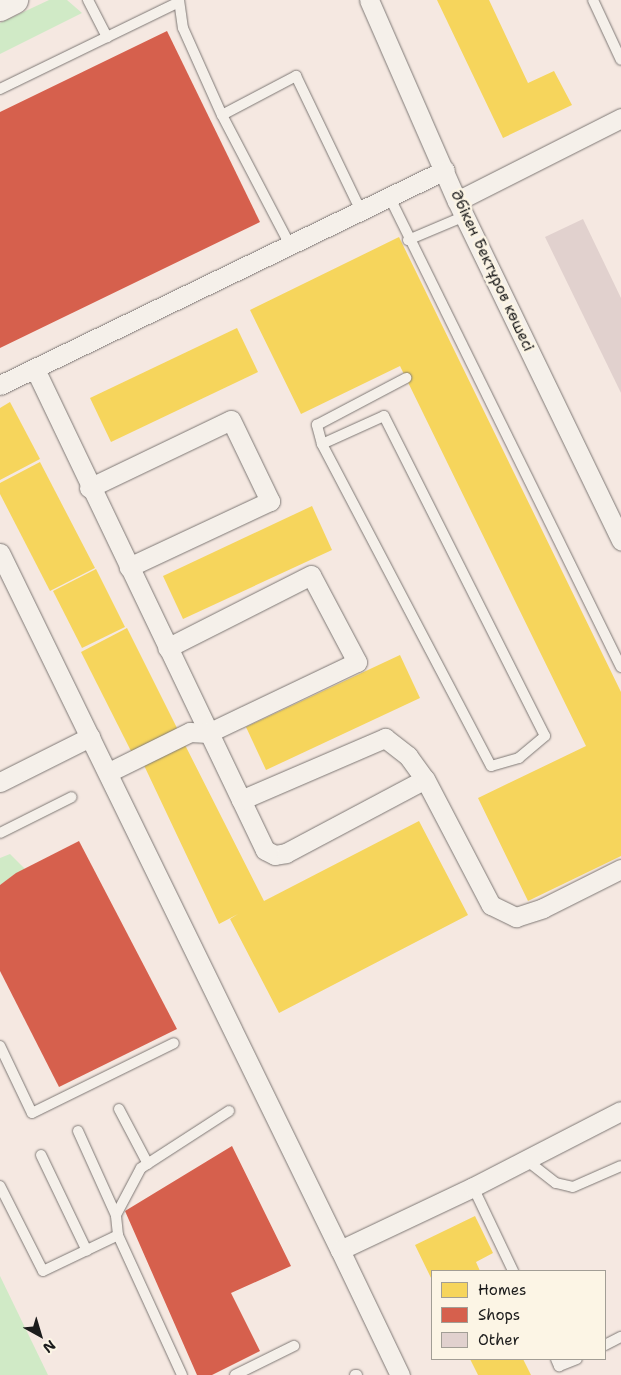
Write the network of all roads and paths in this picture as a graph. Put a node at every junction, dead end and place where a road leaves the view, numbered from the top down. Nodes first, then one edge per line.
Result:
1 (14, 0) edge
2 (88, 0) edge
3 (369, 0) edge
4 (592, 0) edge
5 (179, 1) edge
6 (0, 7) edge
7 (108, 37) junction
8 (621, 60) edge
9 (0, 89) edge
10 (222, 114) junction
11 (621, 118) edge
12 (445, 170) junction
13 (389, 196) junction
14 (461, 208) junction
15 (360, 209) junction
16 (408, 240) junction
17 (290, 245) junction
18 (35, 370) junction
19 (406, 378) dead end
20 (0, 385) edge
21 (322, 444) junction
22 (89, 488) junction
23 (615, 515) edge
24 (621, 540) edge
25 (0, 553) edge
26 (129, 567) junction
27 (167, 648) junction
28 (621, 668) edge
29 (208, 733) junction
30 (90, 738) junction
31 (108, 772) junction
32 (426, 779) junction
33 (0, 782) edge
34 (72, 797) dead end
35 (241, 800) junction
36 (0, 833) edge
37 (621, 869) edge
38 (174, 1043) dead end
39 (0, 1046) edge
40 (119, 1109) dead end
41 (229, 1111) dead end
42 (621, 1111) edge
43 (78, 1131) dead end
44 (41, 1155) dead end
45 (525, 1159) junction
46 (148, 1164) junction
47 (621, 1166) edge
48 (0, 1186) edge
49 (473, 1188) junction
50 (116, 1215) junction
51 (118, 1235) junction
52 (340, 1250) junction
53 (87, 1251) junction
54 (513, 1270) edge
55 (621, 1337) edge
56 (606, 1344) edge
57 (294, 1346) dead end
58 (575, 1360) edge
59 (560, 1367) edge
60 (182, 1375) edge
61 (235, 1375) edge
62 (400, 1375) edge

1 - 6 street
2 - 7 lane
3 - 12 street, Әбікен Бектұров көшесі
4 - 8 lane
5 - 7 lane
5 - 10 lane
7 - 9 lane
10 - 15 lane
10 - 17 lane
11 - 14 street
12 - 13 street
12 - 14 street, Әбікен Бектұров көшесі
13 - 15 street
13 - 16 lane
14 - 16 lane
14 - 23 street, Әбікен Бектұров көшесі
15 - 17 street
16 - 28 lane
17 - 18 street
18 - 20 street
18 - 22 street
19 - 21 lane
21 - 21 lane
22 - 26 street
22 - 26 street
23 - 24 street, Әбікен Бектұров көшесі
25 - 30 street
26 - 27 street
27 - 29 street
27 - 29 street
29 - 31 street
29 - 35 street
30 - 31 street
30 - 33 street
31 - 52 street
32 - 35 street
32 - 35 street
32 - 37 street
34 - 36 lane
38 - 39 lane
40 - 46 lane
41 - 46 lane
42 - 45 street
43 - 50 lane
44 - 53 lane
45 - 47 lane
45 - 49 street
46 - 50 lane
48 - 53 lane
49 - 52 street
49 - 54 lane
50 - 51 lane
51 - 53 lane
51 - 60 lane
52 - 62 street
55 - 56 lane
57 - 61 lane
58 - 59 lane

